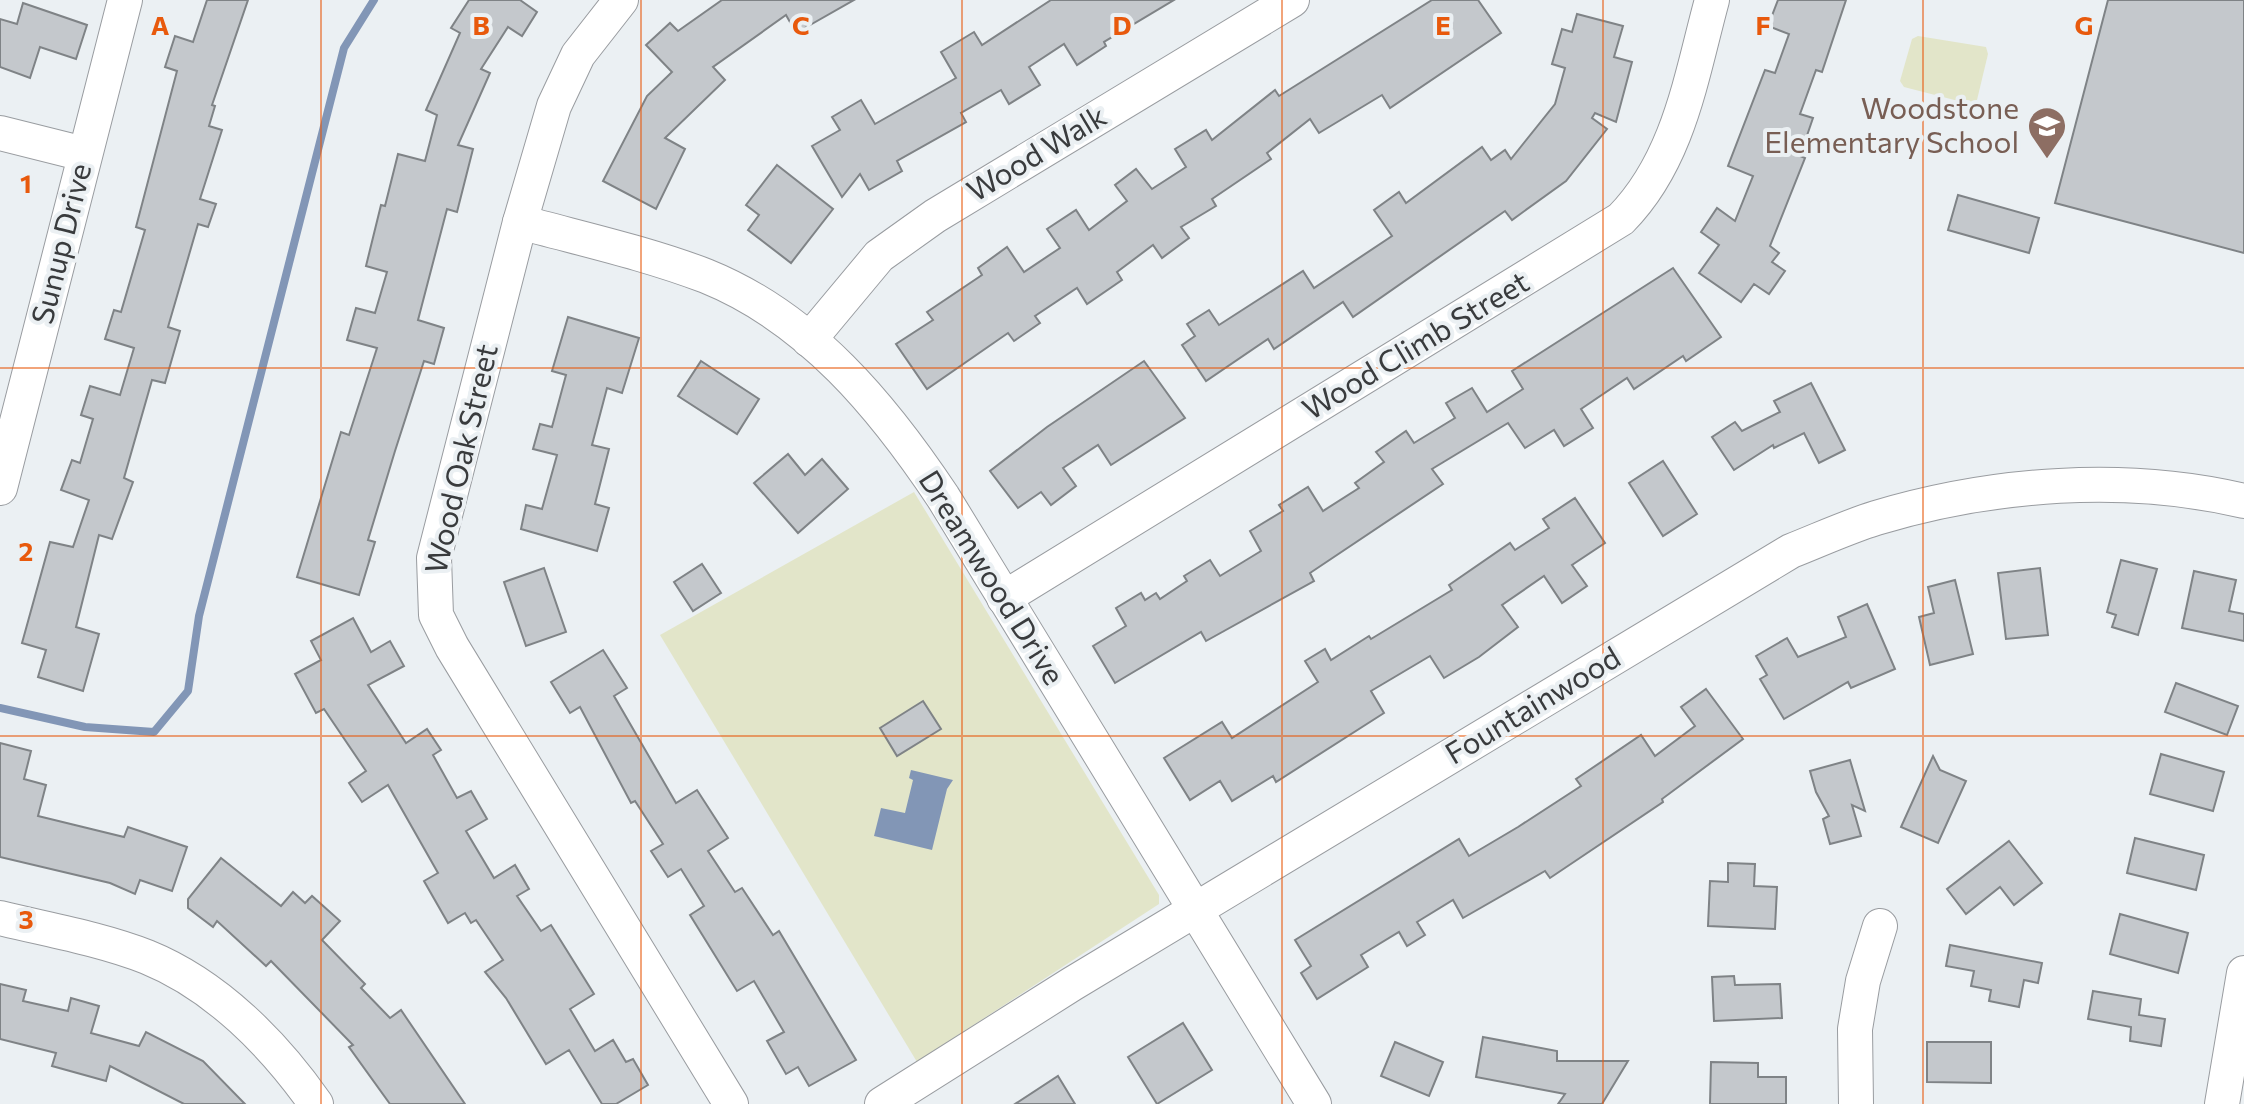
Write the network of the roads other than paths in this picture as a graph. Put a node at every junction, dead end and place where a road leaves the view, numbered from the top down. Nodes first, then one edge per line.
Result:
1 (125, 0) edge
2 (621, 0) edge
3 (1292, 0) edge
4 (1712, 0) edge
5 (0, 133) edge
6 (84, 154) junction
7 (520, 222) junction
8 (809, 340) junction
9 (0, 488) edge
10 (2244, 501) edge
11 (1004, 598) junction
12 (1194, 911) junction
13 (0, 918) edge
14 (1880, 926) dead end
15 (2244, 973) edge
16 (316, 1104) edge
17 (731, 1104) edge
18 (882, 1104) edge
19 (1314, 1104) edge
20 (1856, 1104) edge
21 (2222, 1104) edge

1 - 6 street, Sunup Drive
2 - 7 street, Wood Oak Street
3 - 8 street, Wood Walk
4 - 11 street, Wood Climb Street
5 - 6 street
6 - 9 street, Sunup Drive
7 - 8 street, Dreamwood Drive
7 - 17 street, Wood Oak Street
8 - 11 street, Dreamwood Drive
10 - 12 street, Fountainwood
11 - 12 street, Dreamwood Drive
12 - 18 street, Fountainwood
12 - 19 street, Dreamwood Drive
13 - 16 street
14 - 20 street
15 - 21 street

